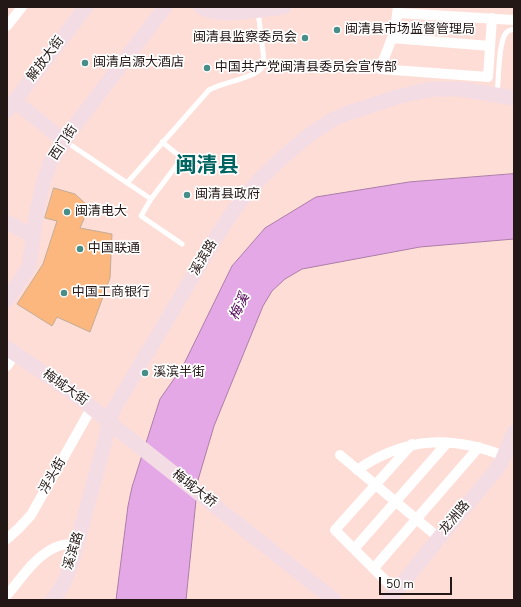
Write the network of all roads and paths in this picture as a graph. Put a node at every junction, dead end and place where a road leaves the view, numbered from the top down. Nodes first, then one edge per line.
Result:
1 (22, 7) edge
2 (73, 7) edge
3 (86, 7) edge
4 (165, 7) edge
5 (201, 7) edge
6 (284, 7) edge
7 (258, 10) junction
8 (398, 10) edge
9 (492, 18) junction
10 (514, 20) edge
11 (7, 26) edge
12 (514, 29) edge
13 (392, 38) junction
14 (490, 46) junction
15 (497, 94) junction
16 (514, 98) edge
17 (10, 103) edge
18 (64, 141) junction
19 (162, 142) junction
20 (127, 183) junction
21 (151, 199) junction
22 (7, 222) edge
23 (33, 236) junction
24 (182, 244) dead end
25 (7, 300) edge
26 (11, 351) edge
27 (7, 366) edge
28 (92, 407) junction
29 (114, 426) junction
30 (514, 432) edge
31 (448, 443) junction
32 (412, 444) junction
33 (479, 447) junction
34 (340, 455) dead end
35 (504, 456) junction
36 (357, 470) junction
37 (375, 485) junction
38 (395, 502) junction
39 (416, 519) junction
40 (439, 538) junction
41 (7, 539) edge
42 (77, 543) junction
43 (354, 548) junction
44 (73, 558) junction
45 (374, 568) junction
46 (7, 595) edge
47 (393, 595) edge
48 (53, 600) edge
49 (64, 600) edge
50 (334, 600) edge

1 - 11 street
2 - 17 street, 解放大街
3 - 17 street, 解放大街
4 - 18 street, 西门街
5 - 7 street
6 - 7 street
7 - 19 lane
8 - 9 street
8 - 13 street
9 - 10 street
9 - 14 street
12 - 15 lane
13 - 14 street
13 - 14 street
15 - 16 street, 溪滨路
15 - 29 street, 溪滨路
17 - 18 street
18 - 20 lane
18 - 23 street, 西门街
19 - 20 lane
19 - 21 lane
20 - 21 lane
21 - 24 lane
22 - 23 street
23 - 25 street, 西门街
26 - 27 street
26 - 28 street, 梅城大街
28 - 29 street, 梅城大街
28 - 41 street, 浮头街
29 - 42 street, 溪滨路
29 - 50 street, 梅城大桥
30 - 35 street, 龙洲路
31 - 32 street
31 - 33 street
31 - 38 street
32 - 36 street
32 - 37 street
33 - 35 street
33 - 39 street
34 - 36 street
35 - 40 street, 龙洲路
36 - 37 street
37 - 38 street
37 - 43 street
38 - 39 street
38 - 43 street
39 - 40 street
39 - 45 street
40 - 47 street, 龙洲路
42 - 44 street, 溪滨路
42 - 46 street
43 - 45 street
44 - 48 street, 溪滨路
44 - 49 street
45 - 47 street

